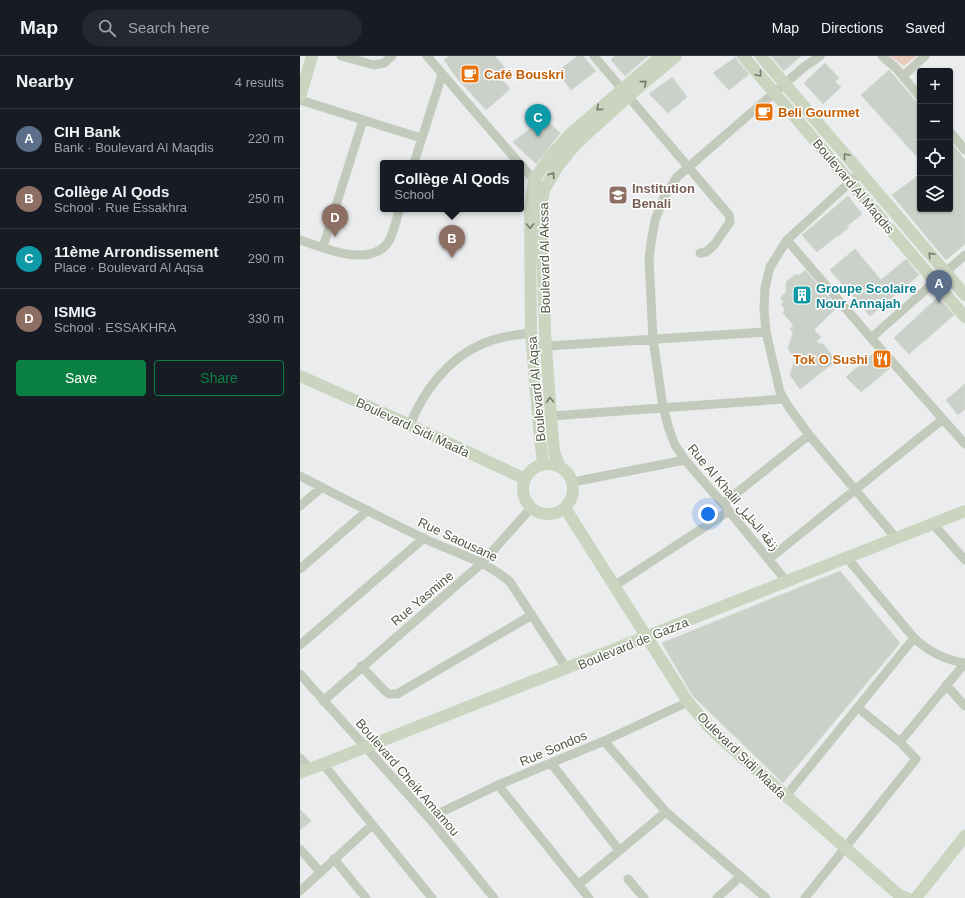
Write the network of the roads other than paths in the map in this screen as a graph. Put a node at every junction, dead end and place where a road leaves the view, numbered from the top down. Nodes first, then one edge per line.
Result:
1 (312, 56) edge
2 (341, 56) edge
3 (392, 56) edge
4 (427, 56) edge
5 (594, 56) edge
6 (661, 56) edge
7 (676, 56) edge
8 (743, 56) edge
9 (761, 56) edge
10 (820, 56) edge
11 (882, 56) edge
12 (925, 56) edge
13 (442, 75) junction
14 (903, 76) junction
15 (784, 84) junction
16 (625, 92) junction
17 (917, 92) edge
18 (774, 93) junction
19 (300, 99) edge
20 (363, 120) junction
21 (953, 136) edge
22 (421, 138) junction
23 (965, 150) edge
24 (415, 160) edge
25 (516, 160) edge
26 (688, 167) junction
27 (524, 169) edge
28 (860, 173) junction
29 (534, 180) junction
30 (851, 182) junction
31 (544, 190) junction
32 (399, 212) edge
33 (300, 240) edge
34 (787, 240) junction
35 (323, 247) junction
36 (700, 253) dead end
37 (965, 255) edge
38 (946, 273) junction
39 (935, 282) junction
40 (965, 296) edge
41 (965, 317) edge
42 (766, 332) junction
43 (531, 333) junction
44 (871, 338) junction
45 (653, 339) junction
46 (532, 347) junction
47 (547, 347) junction
48 (300, 376) edge
49 (784, 399) junction
50 (664, 407) junction
51 (538, 417) junction
52 (551, 417) junction
53 (942, 419) junction
54 (410, 425) junction
55 (809, 435) junction
56 (965, 444) edge
57 (684, 460) junction
58 (543, 464) junction
59 (559, 466) junction
60 (300, 476) edge
61 (525, 479) junction
62 (573, 482) junction
63 (322, 487) junction
64 (855, 489) junction
65 (300, 506) edge
66 (531, 508) junction
67 (565, 508) junction
68 (726, 508) junction
69 (368, 510) junction
70 (965, 511) edge
71 (933, 524) junction
72 (424, 538) junction
73 (896, 538) junction
74 (846, 558) junction
75 (769, 559) junction
76 (965, 560) edge
77 (482, 563) junction
78 (300, 569) edge
79 (787, 582) junction
80 (614, 586) junction
81 (532, 615) junction
82 (648, 637) junction
83 (914, 638) junction
84 (300, 645) edge
85 (965, 663) edge
86 (361, 666) junction
87 (567, 669) junction
88 (300, 674) edge
89 (946, 684) junction
90 (322, 701) junction
91 (688, 702) junction
92 (965, 706) edge
93 (858, 708) junction
94 (604, 741) junction
95 (900, 742) junction
96 (366, 747) junction
97 (300, 758) edge
98 (550, 763) junction
99 (323, 764) junction
100 (305, 771) edge
101 (498, 785) junction
102 (785, 797) junction
103 (666, 812) junction
104 (429, 818) junction
105 (372, 825) junction
106 (965, 836) edge
107 (845, 847) junction
108 (300, 850) edge
109 (619, 850) junction
110 (334, 859) junction
111 (320, 872) junction
112 (740, 877) junction
113 (628, 879) dead end
114 (578, 885) junction
115 (300, 891) edge
116 (902, 897) edge
117 (366, 898) edge
118 (432, 898) edge
119 (494, 898) edge
120 (589, 898) edge
121 (644, 898) edge
122 (717, 898) edge
123 (766, 898) edge
124 (805, 898) edge
125 (916, 898) edge

1 - 19 street
2 - 3 street
4 - 13 street
5 - 16 street
6 - 16 street, Boulevard Al Aqsa
16 -> 7 street, Boulevard Al Akssa
8 -> 18 street, Boulevard Al Maqdis
9 - 15 street, Boulevard Al Maqdis
10 - 15 street, Rue Al Khalil زنقة الخليل
11 - 14 street
12 - 14 street
13 - 22 street
13 - 25 street
14 - 17 street
15 - 18 street, Rue Al Khalil زنقة الخليل
28 -> 15 street, Boulevard Al Maqdis
16 - 26 street
16 -> 29 street, Boulevard Al Aqsa
31 -> 16 street, Boulevard Al Akssa
18 - 26 street, Rue Al Khalil زنقة الخليل
18 - 30 street, Boulevard Al Maqdis
19 - 20 street
20 - 22 street
20 - 35 street
21 - 23 street
22 - 24 street
26 - 36 street
26 - 45 street, Rue Al Khalil زنقة الخليل
27 - 29 street
28 - 30 street
38 -> 28 street, Boulevard Al Maqdis
29 - 31 street
29 -> 43 street, Boulevard Al Aqsa
30 - 34 street
30 - 39 street, Boulevard Al Maqdis
31 - 47 street, Boulevard Al Akssa
32 - 35 street
33 - 35 street
34 - 42 street
34 - 44 street
37 - 38 street
38 - 39 street
38 - 40 street, Boulevard Al Maqdis
39 - 41 street, Boulevard Al Maqdis
39 - 44 street
42 - 45 street
42 - 49 street
43 - 46 street, Boulevard Al Aqsa
43 - 54 street
44 - 53 street
45 - 47 street
45 - 50 street, Rue Al Khalil زنقة الخليل
46 - 47 street
46 - 51 street, Boulevard Al Aqsa
52 -> 47 street, Boulevard Al Akssa
48 - 54 street, Boulevard Sidi Maafa
49 - 50 street
49 - 55 street
50 - 52 street
50 - 57 street, Rue Al Khalil زنقة الخليل
51 - 52 street
51 - 58 street, Boulevard Al Aqsa
52 - 59 street, Boulevard Al Akssa
53 - 56 street
53 - 64 street
54 - 61 street, Boulevard Sidi Maafa
55 - 64 street
55 - 68 street
57 - 62 street
57 - 68 street, Rue Al Khalil زنقة الخليل
58 - 59 street
58 - 61 street
59 - 62 street
60 - 63 street, Rue Saousane
61 - 66 street
62 - 67 street
63 - 65 street
63 - 69 street, Rue Saousane
64 - 73 street
64 - 75 street
66 - 67 street
66 - 77 street, Rue Yasmine
67 - 80 street, Oulevard Sidi Maafa
68 - 75 street, Rue Al Khalil زنقة الخليل
68 - 80 street
69 - 72 street, Rue Saousane
69 - 78 street
70 - 71 street, Boulevard de Gazza
71 - 73 street, Boulevard de Gazza
71 - 76 street
72 - 77 street, Rue Saousane
72 - 84 street
73 - 74 street, Boulevard de Gazza
74 - 79 street, Boulevard de Gazza
74 - 83 street
75 - 79 street, Rue Al Khalil زنقة الخليل
77 - 81 street, Rue Saousane
77 - 86 street, Rue Yasmine
79 - 82 street, Boulevard de Gazza
80 - 82 street, Oulevard Sidi Maafa
81 - 86 street
81 - 87 street, Rue Saousane
82 - 87 street, Boulevard de Gazza
82 - 91 street, Oulevard Sidi Maafa
83 - 85 street
83 - 93 street
85 - 89 street
86 - 90 street, Rue Yasmine
87 - 96 street, Boulevard de Gazza
88 - 90 street, Boulevard Cheik Amamou
89 - 92 street
89 - 95 street
90 - 96 street, Boulevard Cheik Amamou
91 - 94 street, Rue Sondos
91 - 102 street, Oulevard Sidi Maafa
93 - 95 street
93 - 102 street
94 - 98 street, Rue Sondos
94 - 103 street
95 - 107 street
96 - 99 street, Boulevard de Gazza
96 - 104 street, Boulevard Cheik Amamou
97 - 100 street
98 - 101 street, Rue Sondos
98 - 109 street
99 - 100 street, Boulevard de Gazza
99 - 105 street
101 - 104 street, Rue Sondos
101 - 114 street
102 - 107 street, Oulevard Sidi Maafa
103 - 109 street
103 - 112 street
104 - 119 street, Boulevard Cheik Amamou
105 - 110 street
105 - 118 street
106 - 125 street
107 - 116 street, Oulevard Sidi Maafa
107 - 124 street
108 - 111 street
109 - 114 street
110 - 111 street
110 - 117 street
111 - 115 street
112 - 122 street
112 - 123 street
113 - 121 street
114 - 120 street

